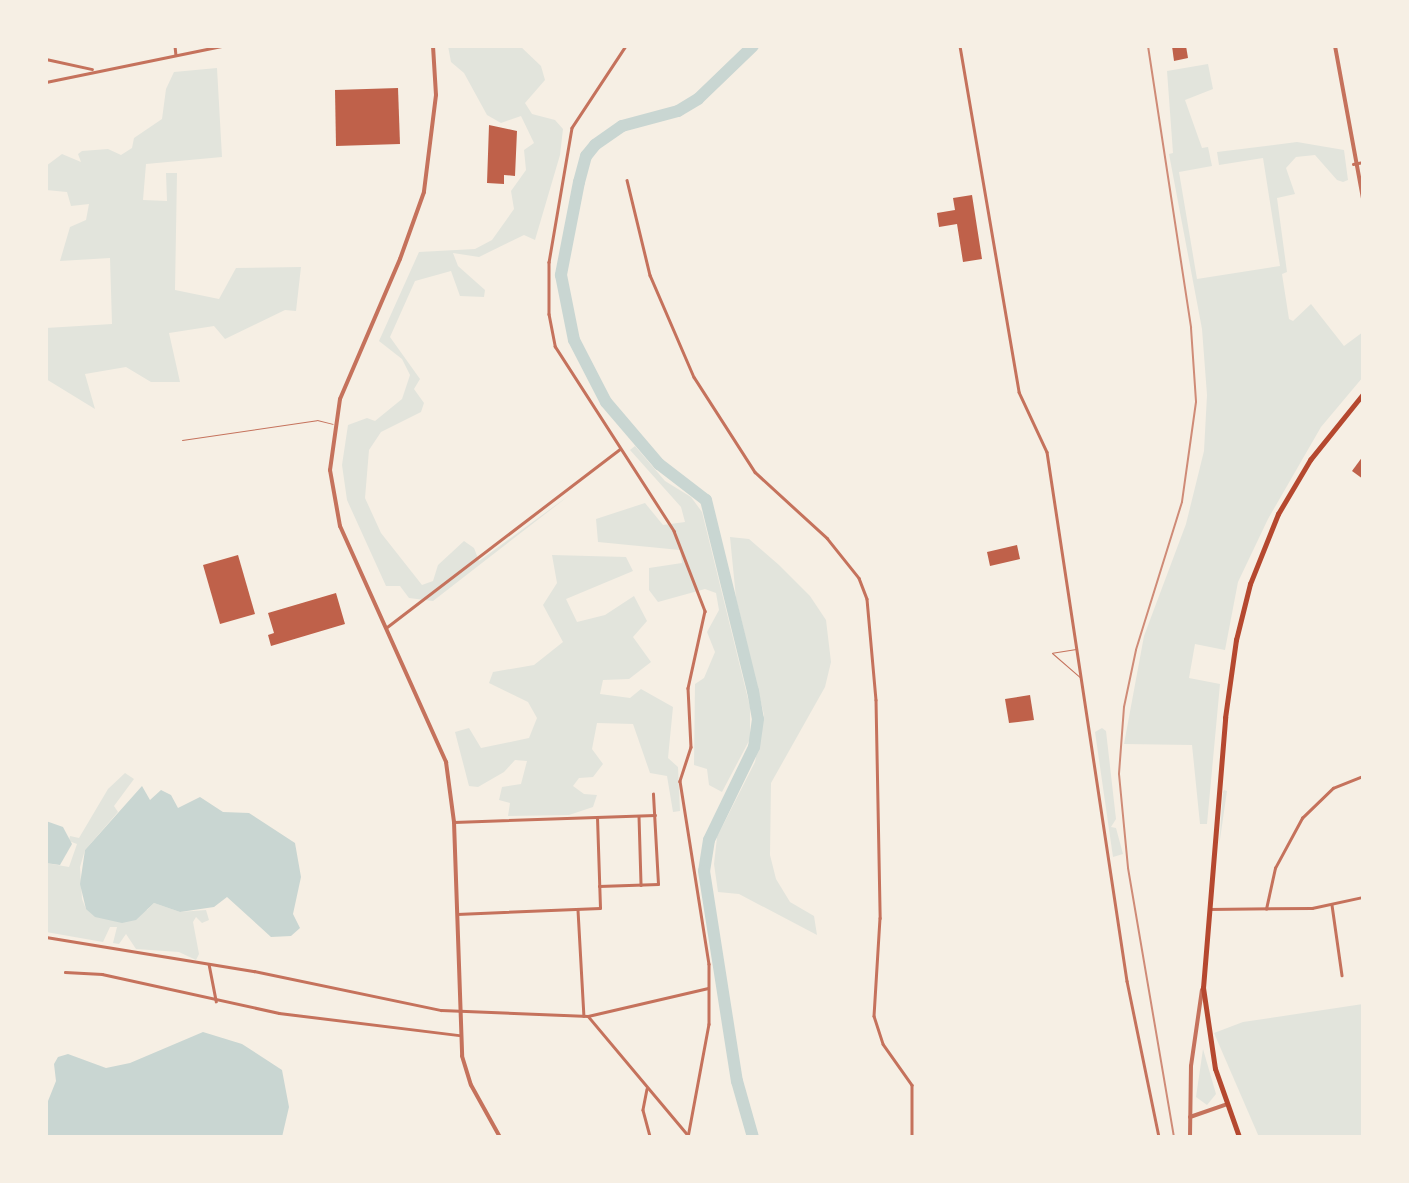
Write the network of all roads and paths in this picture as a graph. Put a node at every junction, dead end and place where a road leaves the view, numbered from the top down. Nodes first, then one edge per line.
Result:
1 (174, 46) edge
2 (222, 46) edge
3 (433, 46) edge
4 (626, 46) edge
5 (960, 46) edge
6 (1335, 46) edge
7 (176, 55) junction
8 (46, 59) edge
9 (94, 70) junction
10 (46, 82) edge
11 (1363, 162) edge
12 (1353, 164) junction
13 (627, 180) dead end
14 (1363, 199) edge
15 (1363, 394) edge
16 (333, 424) junction
17 (182, 440) dead end
18 (620, 449) junction
19 (387, 627) junction
20 (1077, 648) junction
21 (1081, 678) junction
22 (1363, 776) edge
23 (653, 794) dead end
24 (655, 815) junction
25 (639, 816) junction
26 (597, 818) junction
27 (454, 822) junction
28 (641, 885) junction
29 (599, 886) junction
30 (1363, 897) edge
31 (1332, 905) junction
32 (1208, 909) junction
33 (1266, 909) junction
34 (578, 910) junction
35 (456, 914) junction
36 (46, 937) edge
37 (209, 964) junction
38 (65, 972) dead end
39 (1342, 975) dead end
40 (708, 988) junction
41 (1203, 988) junction
42 (216, 1001) junction
43 (458, 1011) junction
44 (584, 1016) junction
45 (588, 1016) junction
46 (459, 1036) junction
47 (647, 1089) junction
48 (1225, 1105) junction
49 (1190, 1117) junction
50 (688, 1135) edge
51 (500, 1137) edge
52 (650, 1137) edge
53 (912, 1137) edge
54 (1159, 1137) edge
55 (1190, 1137) edge
56 (1239, 1137) edge

1 - 7 street
2 - 7 street
3 - 16 street
4 - 18 street
5 - 20 street
6 - 12 street
7 - 9 street
8 - 9 street
9 - 10 street
11 - 12 street
12 - 14 street
13 - 53 street
15 - 32 main road
16 - 17 lane
16 - 19 street
18 - 19 street
18 - 40 street
19 - 27 street
20 - 21 street
20 - 21 lane
21 - 54 street
22 - 33 street
23 - 24 street
24 - 25 street
24 - 28 street
25 - 26 street
25 - 28 street
26 - 27 street
26 - 29 street
27 - 35 street
28 - 29 street
29 - 34 street
30 - 31 street
31 - 33 street
31 - 39 street
32 - 33 street
32 - 41 main road
34 - 35 street
34 - 44 street
35 - 43 street
36 - 37 street
37 - 42 street
37 - 43 street
38 - 42 street
40 - 45 street
40 - 50 street
41 - 48 main road
41 - 49 street
42 - 46 street
43 - 44 street
43 - 46 street
44 - 45 street
45 - 47 street
46 - 51 street
47 - 50 street
47 - 52 street
48 - 49 street
48 - 56 main road
49 - 55 street

